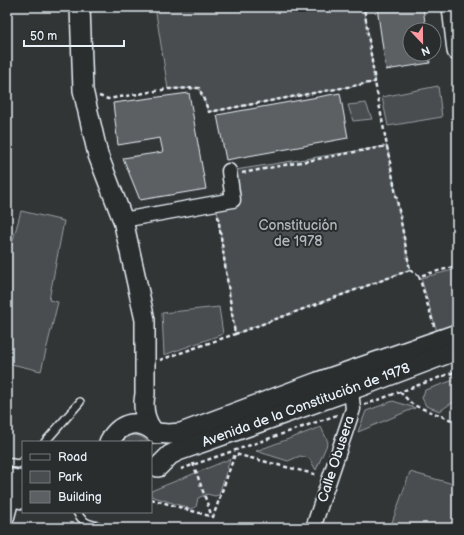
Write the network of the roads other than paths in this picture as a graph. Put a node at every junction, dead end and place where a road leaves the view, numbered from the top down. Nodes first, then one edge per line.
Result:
1 (80, 7) edge
2 (452, 7) edge
3 (457, 51) edge
4 (230, 173) road end
5 (123, 220) junction
6 (457, 334) edge
7 (457, 350) edge
8 (350, 390) junction
9 (80, 402) dead end
10 (143, 406) junction
11 (123, 426) junction
12 (154, 431) junction
13 (46, 441) edge
14 (110, 441) edge
15 (7, 462) edge
16 (22, 462) edge
17 (154, 470) edge
18 (7, 478) edge
19 (22, 481) edge
20 (14, 497) edge
21 (78, 513) edge
22 (7, 517) edge
23 (98, 526) dead end
24 (313, 528) edge

1 - 5 street
2 - 3 street
4 - 5 street
5 - 10 street
6 - 12 street, Avenida de la Constitución de 1978
7 - 8 street, Avenida de la Constitución de 1978
8 - 17 street, Avenida de la Constitución de 1978
8 - 24 street, Calle Obusera
9 - 13 lane
10 - 11 street
10 - 12 street
11 - 12 street, Avenida de la Constitución de 1978
11 - 14 street
12 - 17 street
15 - 16 lane
18 - 19 street
20 - 22 street
21 - 23 lane

